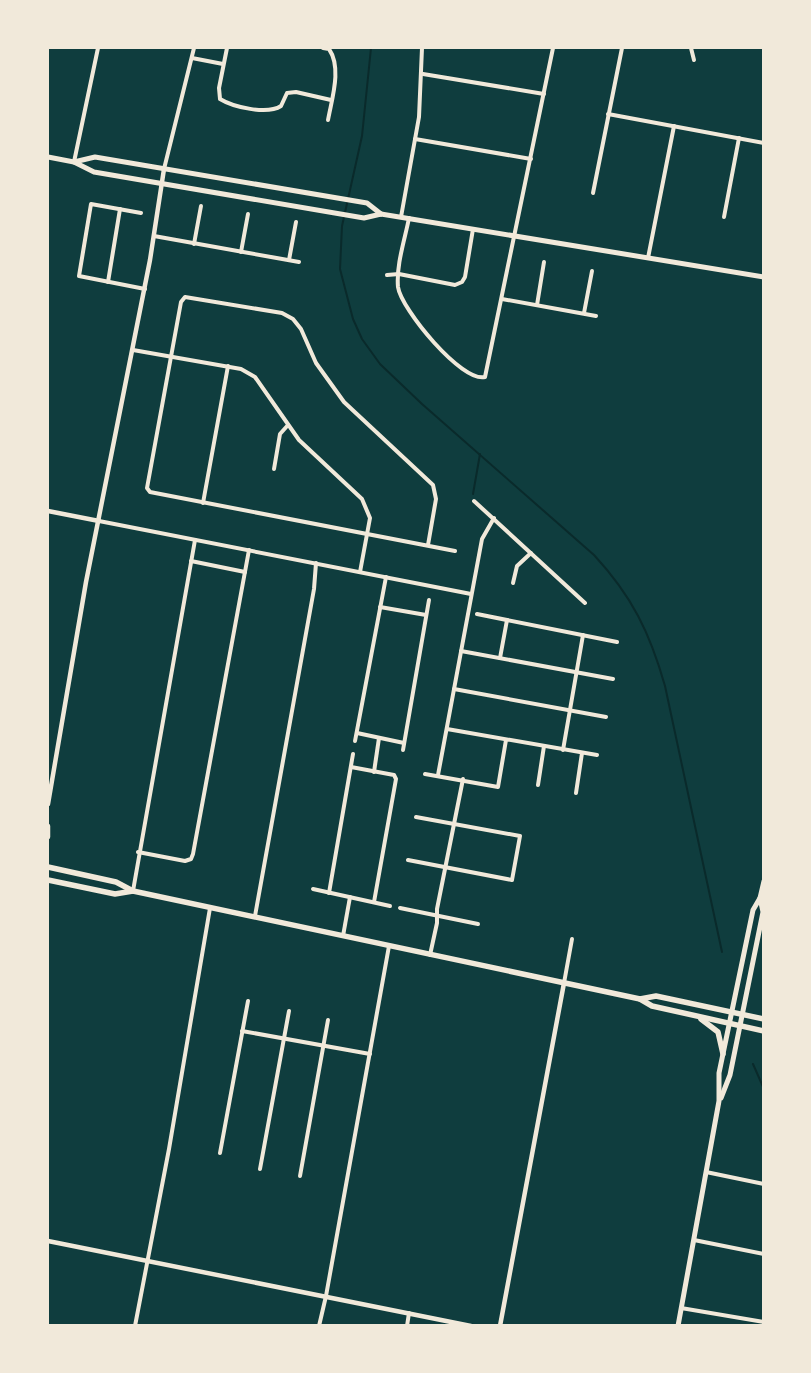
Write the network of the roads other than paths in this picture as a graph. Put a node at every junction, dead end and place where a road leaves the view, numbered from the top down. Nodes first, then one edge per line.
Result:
1 (98, 48) edge
2 (194, 48) edge
3 (227, 48) edge
4 (323, 48) edge
5 (422, 48) edge
6 (553, 48) edge
7 (622, 48) edge
8 (692, 48) edge
9 (192, 58) junction
10 (694, 60) dead end
11 (224, 64) junction
12 (422, 74) junction
13 (544, 94) junction
14 (331, 100) junction
15 (608, 114) junction
16 (328, 120) dead end
17 (674, 126) junction
18 (739, 138) junction
19 (415, 139) junction
20 (764, 143) edge
21 (48, 157) edge
22 (531, 159) junction
23 (74, 162) junction
24 (164, 170) junction
25 (162, 184) junction
26 (592, 193) dead end
27 (201, 206) dead end
28 (120, 209) junction
29 (141, 213) dead end
30 (248, 214) dead end
31 (382, 214) junction
32 (401, 217) junction
33 (724, 217) dead end
34 (409, 218) junction
35 (296, 222) dead end
36 (473, 229) junction
37 (154, 236) junction
38 (515, 236) junction
39 (194, 244) junction
40 (241, 252) junction
41 (648, 258) junction
42 (289, 260) junction
43 (299, 262) dead end
44 (544, 262) dead end
45 (592, 271) dead end
46 (386, 274) dead end
47 (399, 274) junction
48 (764, 277) edge
49 (108, 282) junction
50 (145, 289) junction
51 (502, 299) junction
52 (537, 305) junction
53 (584, 313) junction
54 (596, 316) dead end
55 (133, 350) junction
56 (170, 356) junction
57 (228, 366) junction
58 (288, 425) junction
59 (274, 469) dead end
60 (474, 501) dead end
61 (203, 503) junction
62 (48, 511) edge
63 (494, 518) junction
64 (100, 521) junction
65 (367, 534) junction
66 (195, 540) junction
67 (428, 546) junction
68 (249, 550) junction
69 (455, 551) dead end
70 (531, 554) junction
71 (191, 561) junction
72 (316, 564) junction
73 (244, 572) junction
74 (360, 572) junction
75 (386, 577) junction
76 (513, 583) dead end
77 (471, 594) junction
78 (430, 600) dead end
79 (584, 604) dead end
80 (380, 607) junction
81 (476, 614) dead end
82 (426, 615) junction
83 (507, 620) junction
84 (583, 635) junction
85 (617, 642) dead end
86 (461, 651) junction
87 (500, 658) junction
88 (576, 673) junction
89 (613, 679) dead end
90 (454, 689) junction
91 (570, 710) junction
92 (606, 717) dead end
93 (447, 729) junction
94 (357, 733) junction
95 (379, 738) junction
96 (506, 740) junction
97 (355, 741) dead end
98 (404, 743) junction
99 (544, 746) junction
100 (402, 750) dead end
101 (562, 750) junction
102 (582, 753) junction
103 (353, 754) dead end
104 (597, 754) dead end
105 (351, 767) junction
106 (374, 772) junction
107 (425, 774) dead end
108 (438, 775) junction
109 (463, 779) junction
110 (538, 785) dead end
111 (576, 793) dead end
112 (48, 804) edge
113 (416, 817) dead end
114 (454, 824) junction
115 (48, 826) edge
116 (48, 837) edge
117 (138, 852) junction
118 (408, 860) dead end
119 (48, 867) edge
120 (446, 867) junction
121 (48, 880) edge
122 (764, 881) edge
123 (313, 889) dead end
124 (133, 891) junction
125 (329, 893) junction
126 (350, 897) junction
127 (762, 898) edge
128 (374, 902) junction
129 (390, 906) dead end
130 (210, 908) junction
131 (400, 908) dead end
132 (255, 916) junction
133 (438, 916) junction
134 (478, 924) dead end
135 (343, 936) junction
136 (572, 939) dead end
137 (390, 946) junction
138 (430, 955) junction
139 (564, 983) junction
140 (640, 999) junction
141 (248, 1001) dead end
142 (289, 1011) dead end
143 (732, 1012) junction
144 (743, 1015) junction
145 (698, 1016) junction
146 (764, 1019) edge
147 (328, 1020) dead end
148 (730, 1023) junction
149 (741, 1026) junction
150 (242, 1031) junction
151 (764, 1031) edge
152 (284, 1038) junction
153 (324, 1046) junction
154 (370, 1054) junction
155 (723, 1054) junction
156 (720, 1101) junction
157 (220, 1154) dead end
158 (260, 1169) dead end
159 (706, 1172) junction
160 (300, 1176) dead end
161 (764, 1184) edge
162 (48, 1240) edge
163 (694, 1240) junction
164 (764, 1254) edge
165 (148, 1260) junction
166 (326, 1296) junction
167 (681, 1308) junction
168 (409, 1313) junction
169 (764, 1322) edge
170 (135, 1326) edge
171 (319, 1326) edge
172 (407, 1326) edge
173 (471, 1326) edge
174 (500, 1326) edge
175 (678, 1326) edge

1 - 23 street
2 - 9 street
3 - 11 street
4 - 14 street
5 - 12 street
6 - 13 street
7 - 15 street
8 - 10 street
9 - 11 street
9 - 24 street
11 - 14 street
12 - 13 street
12 - 19 street
13 - 22 street
14 - 16 street
15 - 17 street
15 - 26 street
17 - 18 street
17 - 41 street
18 - 20 street
18 - 33 street
19 - 22 street
19 - 32 street
21 - 23 main road
22 - 38 street
23 - 24 main road
23 - 25 main road
24 - 25 street
24 - 31 main road
25 - 31 main road
25 - 37 street
27 - 39 street
28 - 29 street
28 - 49 street
28 - 49 street
30 - 40 street
31 - 32 main road
32 - 34 main road
34 - 36 main road
34 - 47 street
35 - 42 street
36 - 38 main road
36 - 47 street
37 - 39 street
37 - 50 street
38 - 41 main road
38 - 51 street
39 - 40 street
40 - 42 street
41 - 48 main road
42 - 43 street
44 - 52 street
45 - 53 street
46 - 47 street
47 - 51 street
49 - 50 street
50 - 55 street
51 - 52 street
52 - 53 street
53 - 54 street
55 - 56 street
55 - 64 street
56 - 57 street
56 - 61 street
56 - 67 street
57 - 58 street
57 - 61 street
58 - 59 street
58 - 65 street
60 - 63 street
61 - 65 street
62 - 64 street
63 - 70 street
63 - 77 street
64 - 66 street
64 - 112 street
65 - 67 street
65 - 74 street
66 - 68 street
66 - 71 street
67 - 69 street
68 - 72 street
68 - 73 street
70 - 76 street
70 - 79 street
71 - 73 street
71 - 117 street
72 - 74 street
72 - 132 street
73 - 117 street
74 - 75 street
75 - 77 street
75 - 80 street
77 - 86 street
78 - 82 street
80 - 82 street
80 - 94 street
81 - 83 street
82 - 98 street
83 - 84 street
83 - 87 street
84 - 85 street
84 - 88 street
86 - 87 street
86 - 90 street
87 - 88 street
88 - 89 street
88 - 91 street
90 - 91 street
90 - 93 street
91 - 92 street
91 - 101 street
93 - 96 street
93 - 108 street
94 - 95 street
94 - 97 street
95 - 98 street
95 - 106 street
96 - 99 street
96 - 109 street
98 - 100 street
99 - 101 street
99 - 110 street
101 - 102 street
102 - 104 street
102 - 111 street
103 - 105 street
105 - 106 street
105 - 125 street
106 - 128 street
107 - 108 street
108 - 109 street
109 - 114 street
113 - 114 street
114 - 120 street
114 - 120 street
115 - 116 street
117 - 124 street
118 - 120 street
119 - 124 main road
120 - 133 street
121 - 124 main road
122 - 127 main road
123 - 125 street
124 - 130 main road
125 - 126 street
126 - 128 street
126 - 135 street
127 - 143 main road
127 - 144 main road
128 - 129 street
130 - 132 main road
130 - 165 street
131 - 133 street
132 - 135 main road
133 - 134 street
133 - 138 street
135 - 137 main road
136 - 139 street
137 - 138 main road
137 - 154 street
138 - 139 main road
139 - 140 main road
139 - 174 street
140 - 143 main road
140 - 145 main road
141 - 150 street
142 - 152 street
143 - 144 main road
143 - 148 main road
144 - 146 main road
144 - 149 main road
145 - 148 main road
145 - 155 main road
147 - 153 street
148 - 149 main road
148 - 155 main road
149 - 151 main road
149 - 156 main road
150 - 152 street
150 - 157 street
152 - 153 street
152 - 158 street
153 - 154 street
153 - 160 street
154 - 166 street
155 - 156 main road
156 - 159 main road
159 - 161 street
159 - 163 main road
162 - 165 street
163 - 164 street
163 - 167 main road
165 - 166 street
165 - 170 street
166 - 168 street
166 - 171 street
167 - 169 street
167 - 175 main road
168 - 172 street
168 - 173 street

